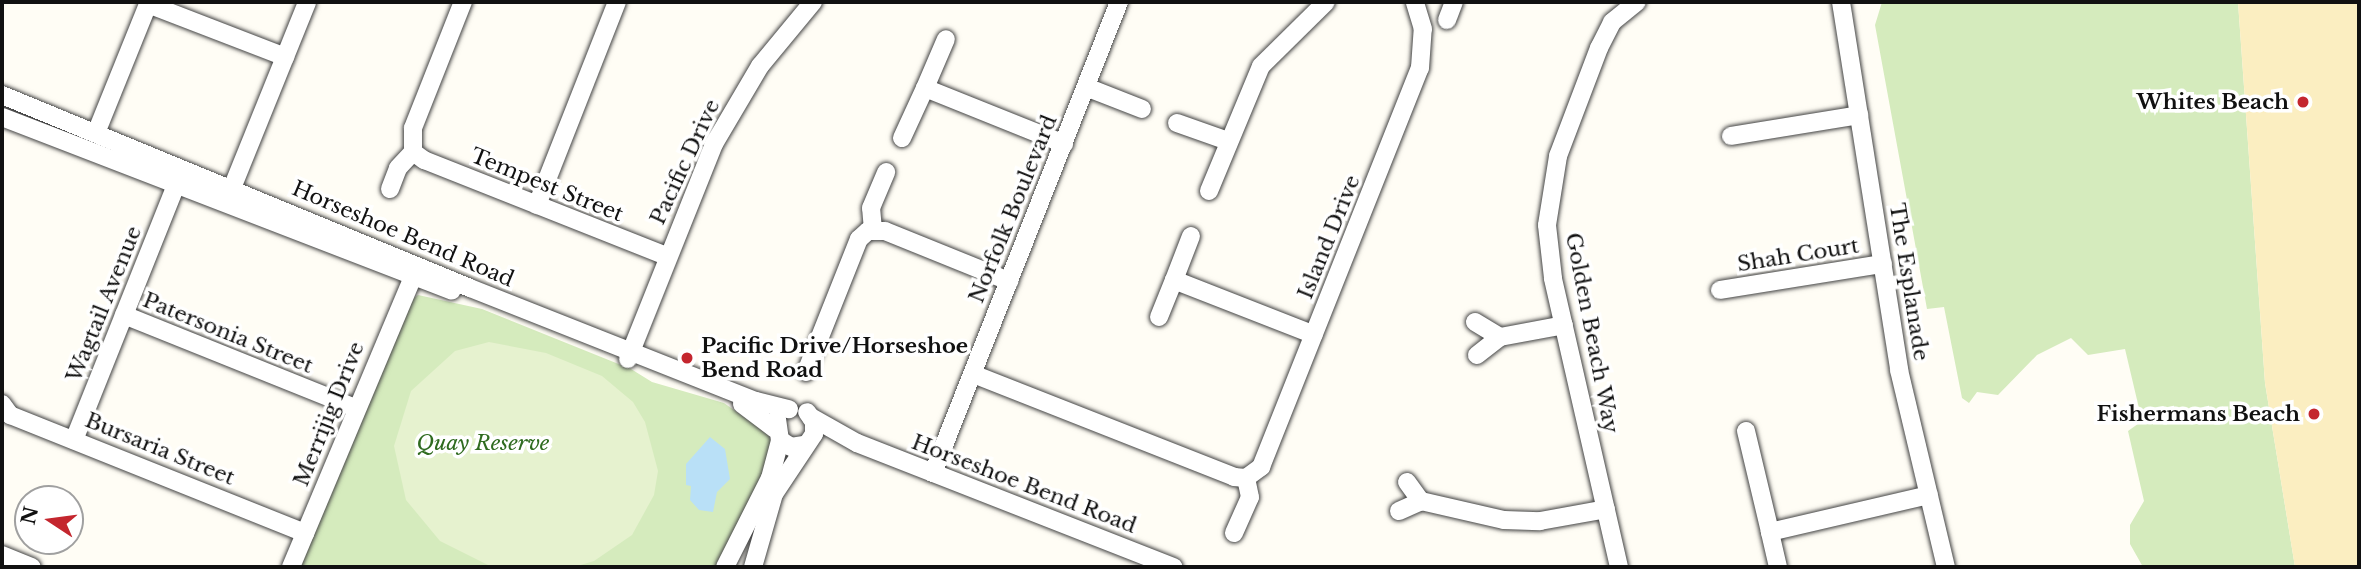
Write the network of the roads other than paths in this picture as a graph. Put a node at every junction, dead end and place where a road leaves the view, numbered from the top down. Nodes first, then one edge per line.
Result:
1 (307, 2) edge
2 (463, 2) edge
3 (617, 2) edge
4 (813, 2) edge
5 (1119, 2) edge
6 (1326, 2) edge
7 (1415, 2) edge
8 (1454, 2) edge
9 (1637, 2) edge
10 (1841, 2) edge
11 (149, 3) edge
12 (1447, 19) dead end
13 (946, 39) dead end
14 (285, 57) junction
15 (1086, 87) junction
16 (925, 88) junction
17 (2, 95) edge
18 (1142, 109) dead end
19 (1859, 116) junction
20 (2, 117) edge
21 (1177, 122) dead end
22 (96, 133) junction
23 (1731, 136) dead end
24 (902, 138) dead end
25 (1228, 141) junction
26 (1064, 144) junction
27 (413, 152) junction
28 (886, 172) dead end
29 (176, 185) junction
30 (233, 187) junction
31 (390, 189) dead end
32 (1209, 191) dead end
33 (226, 205) junction
34 (537, 205) junction
35 (873, 230) junction
36 (1191, 236) dead end
37 (667, 257) junction
38 (1883, 264) junction
39 (415, 272) junction
40 (1174, 280) junction
41 (1009, 281) junction
42 (1720, 290) dead end
43 (124, 315) junction
44 (1159, 317) dead end
45 (1475, 322) dead end
46 (1564, 325) junction
47 (1314, 335) junction
48 (1500, 337) junction
49 (630, 355) junction
50 (1477, 355) dead end
51 (806, 372) dead end
52 (973, 374) junction
53 (355, 408) junction
54 (789, 409) junction
55 (3, 410) edge
56 (811, 417) junction
57 (1746, 431) dead end
58 (777, 435) junction
59 (74, 440) junction
60 (857, 443) junction
61 (805, 444) junction
62 (933, 473) junction
63 (1246, 478) junction
64 (1408, 482) dead end
65 (1929, 495) junction
66 (1421, 501) junction
67 (1606, 509) junction
68 (1399, 511) dead end
69 (1770, 532) junction
70 (305, 533) junction
71 (1234, 533) dead end
72 (2, 555) edge
73 (32, 567) edge
74 (291, 567) edge
75 (725, 567) edge
76 (752, 567) edge
77 (1174, 567) edge
78 (1619, 567) edge
79 (1778, 567) edge
80 (1946, 567) edge

1 - 14 street
2 - 27 street
3 - 34 street
4 - 37 street, Pacific Drive
5 - 15 street, Norfolk Boulevard
6 - 25 street
7 - 47 street, Island Drive
8 - 12 street
9 - 46 street, Golden Beach Way
10 - 19 street, The Esplanade
11 - 14 street
11 - 22 street
13 - 16 street
14 - 30 street
15 - 18 street
15 - 26 street, Norfolk Boulevard
16 - 24 street
16 - 26 street
17 - 22 street, Horseshoe Bend Road
19 - 23 street
19 - 38 street, The Esplanade
20 - 29 street, Horseshoe Bend Road
21 - 25 street
22 - 30 street, Horseshoe Bend Road
25 - 32 street
26 - 41 street, Norfolk Boulevard
27 - 31 street
27 - 34 street, Tempest Street
28 - 35 street
29 - 33 street, Horseshoe Bend Road
29 - 43 street, Wagtail Avenue
30 - 33 street
30 - 39 street, Horseshoe Bend Road
33 - 39 street, Horseshoe Bend Road
34 - 37 street, Tempest Street
35 - 41 street
35 - 51 street
36 - 40 street
37 - 49 street, Pacific Drive
38 - 42 street, Shah Court
38 - 65 street, The Esplanade
39 - 49 street, Horseshoe Bend Road
39 - 53 street, Merrijig Drive
40 - 44 street
40 - 47 street
41 - 52 street, Norfolk Boulevard
43 - 53 street, Patersonia Street
43 - 59 street, Wagtail Avenue
45 - 48 street
46 - 48 street
46 - 67 street, Golden Beach Way
47 - 63 street, Island Drive
48 - 50 street
49 - 54 street, Horseshoe Bend Road
49 - 58 street, Horseshoe Bend Road
52 - 62 street, Norfolk Boulevard
52 - 63 street
53 - 70 street, Merrijig Drive
54 - 56 street
54 - 58 street
55 - 59 street, Bursaria Street
56 - 60 street, Horseshoe Bend Road
56 - 61 street
57 - 69 street
58 - 61 street
58 - 75 street
59 - 70 street, Bursaria Street
60 - 61 street, Horseshoe Bend Road
60 - 62 street, Horseshoe Bend Road
61 - 76 street
62 - 77 street, Horseshoe Bend Road
63 - 71 street
64 - 66 street
65 - 69 street
65 - 80 street, The Esplanade
66 - 67 street
66 - 68 street
67 - 78 street, Golden Beach Way
69 - 79 street
70 - 74 street, Merrijig Drive
72 - 73 street

